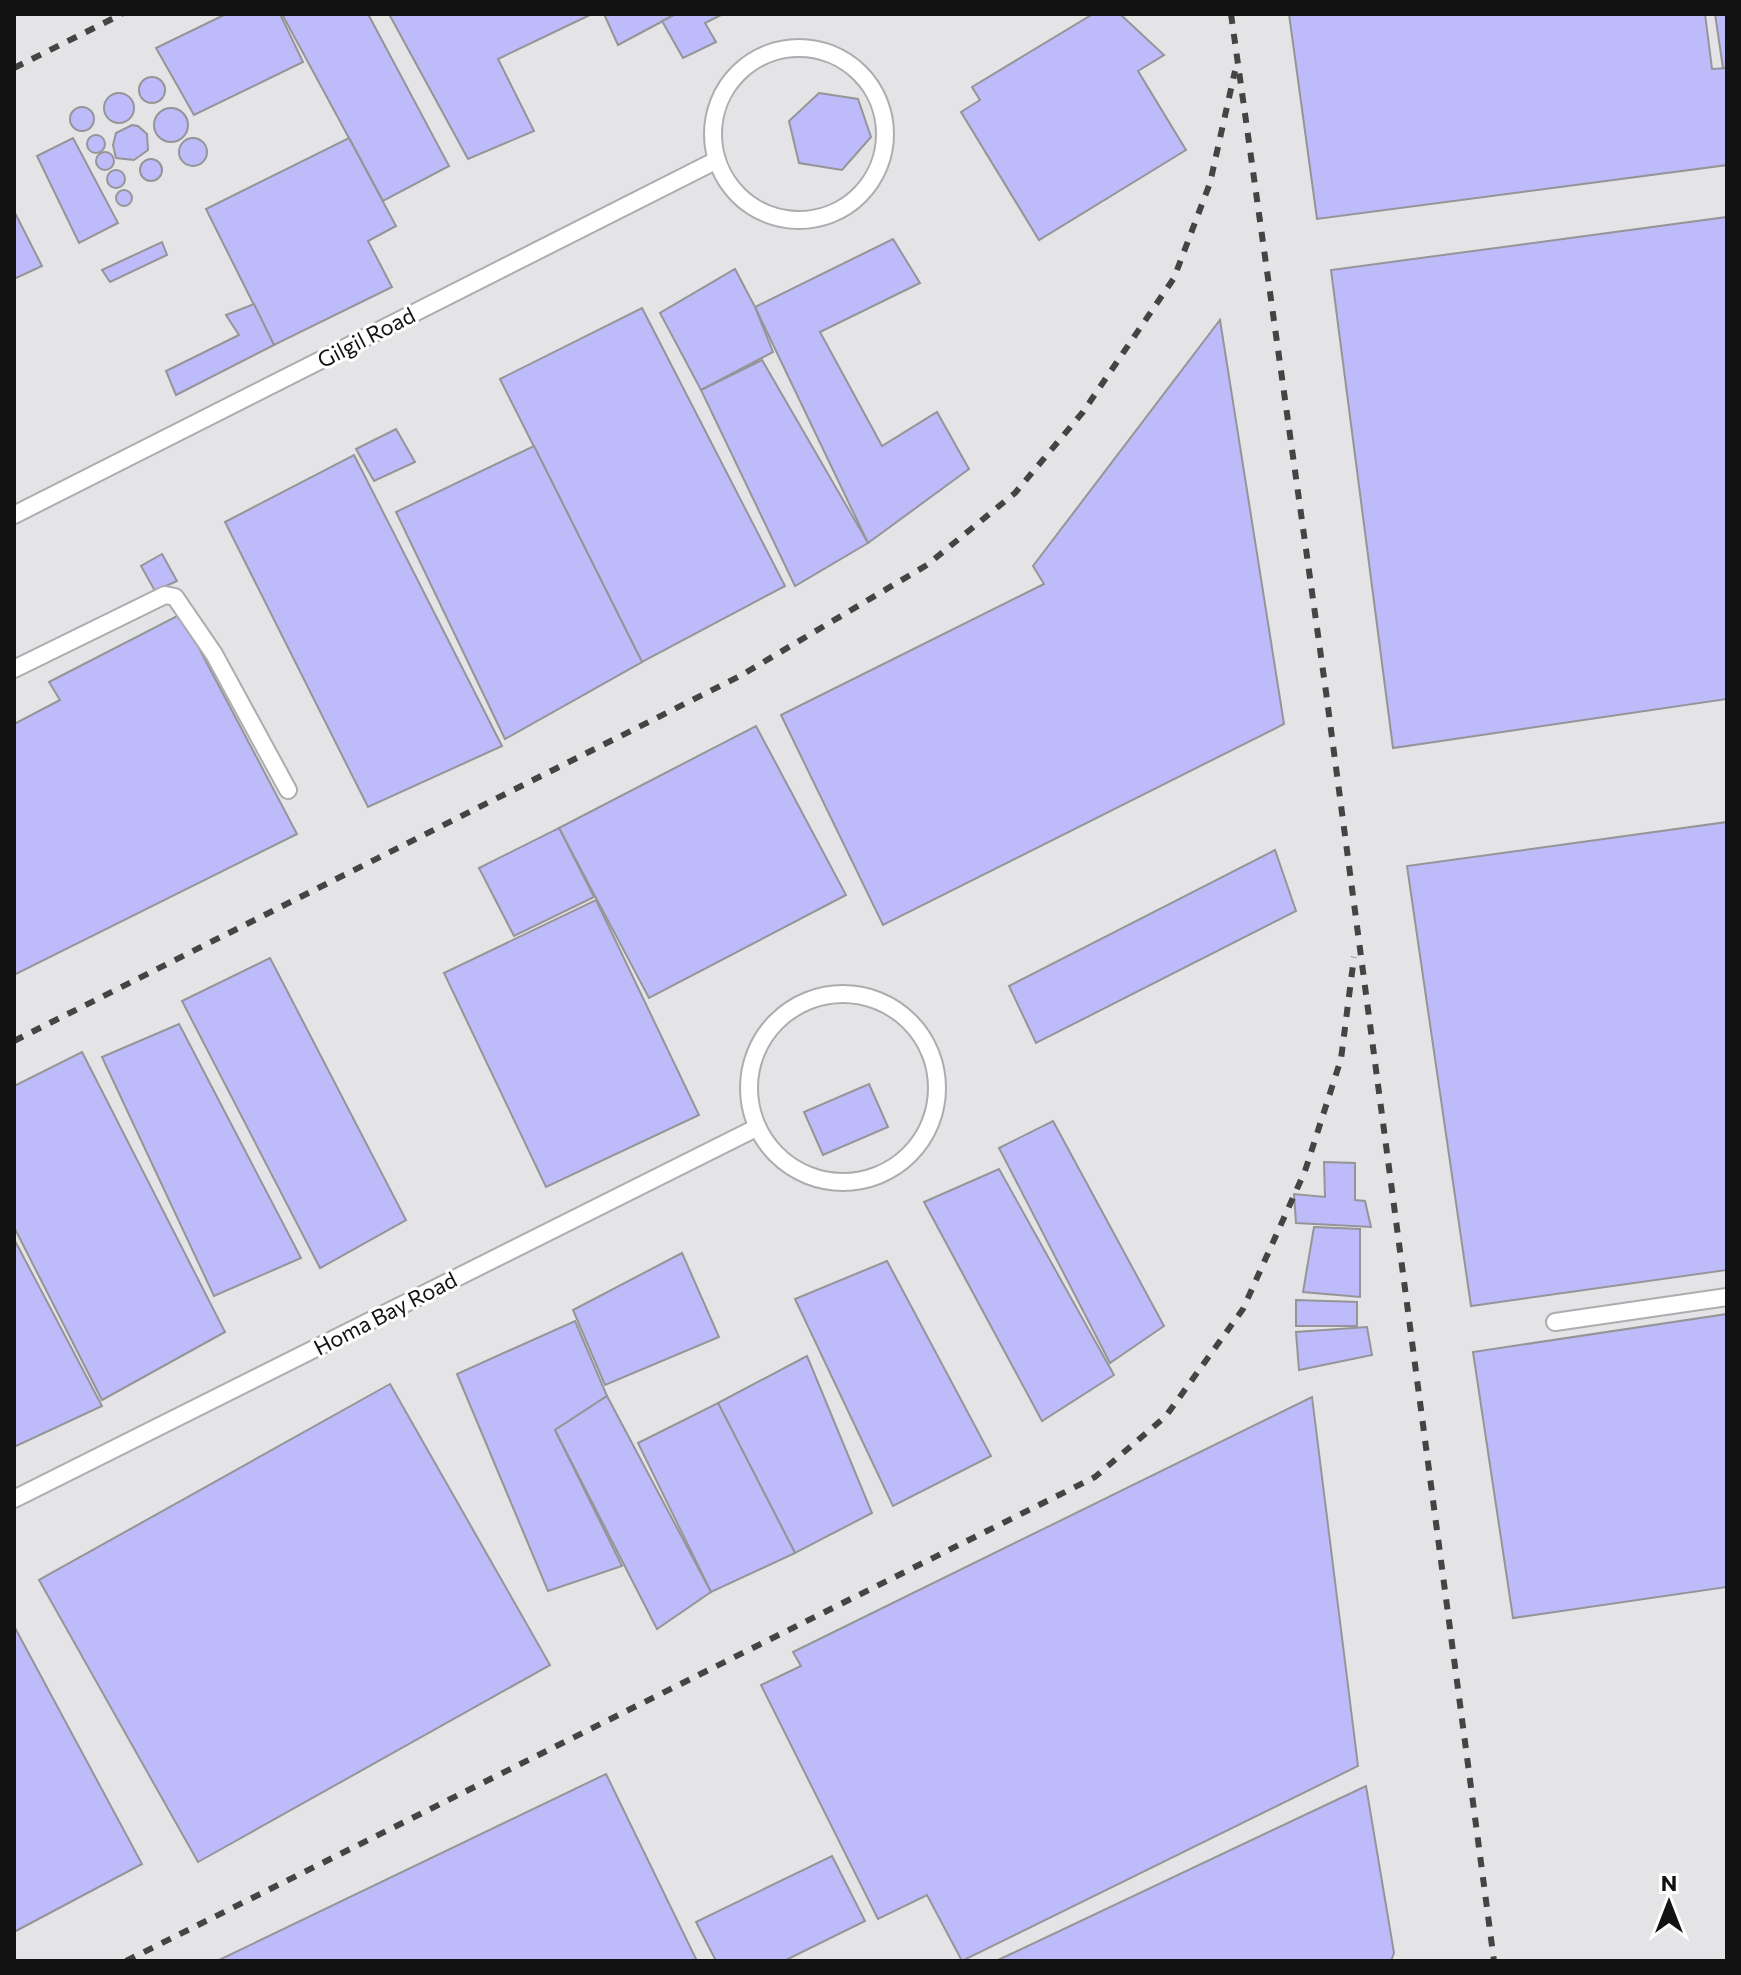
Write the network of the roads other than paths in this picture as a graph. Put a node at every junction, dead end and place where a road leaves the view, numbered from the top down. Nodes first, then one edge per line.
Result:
1 (717, 160) junction
2 (14, 515) edge
3 (14, 669) edge
4 (288, 790) dead end
5 (756, 1128) junction
6 (1727, 1297) edge
7 (1555, 1322) dead end
8 (14, 1499) edge

1 - 1 lane
1 - 2 lane, Gilgil Road
3 - 4 lane
5 - 5 lane
5 - 8 lane, Homa Bay Road
6 - 7 lane

